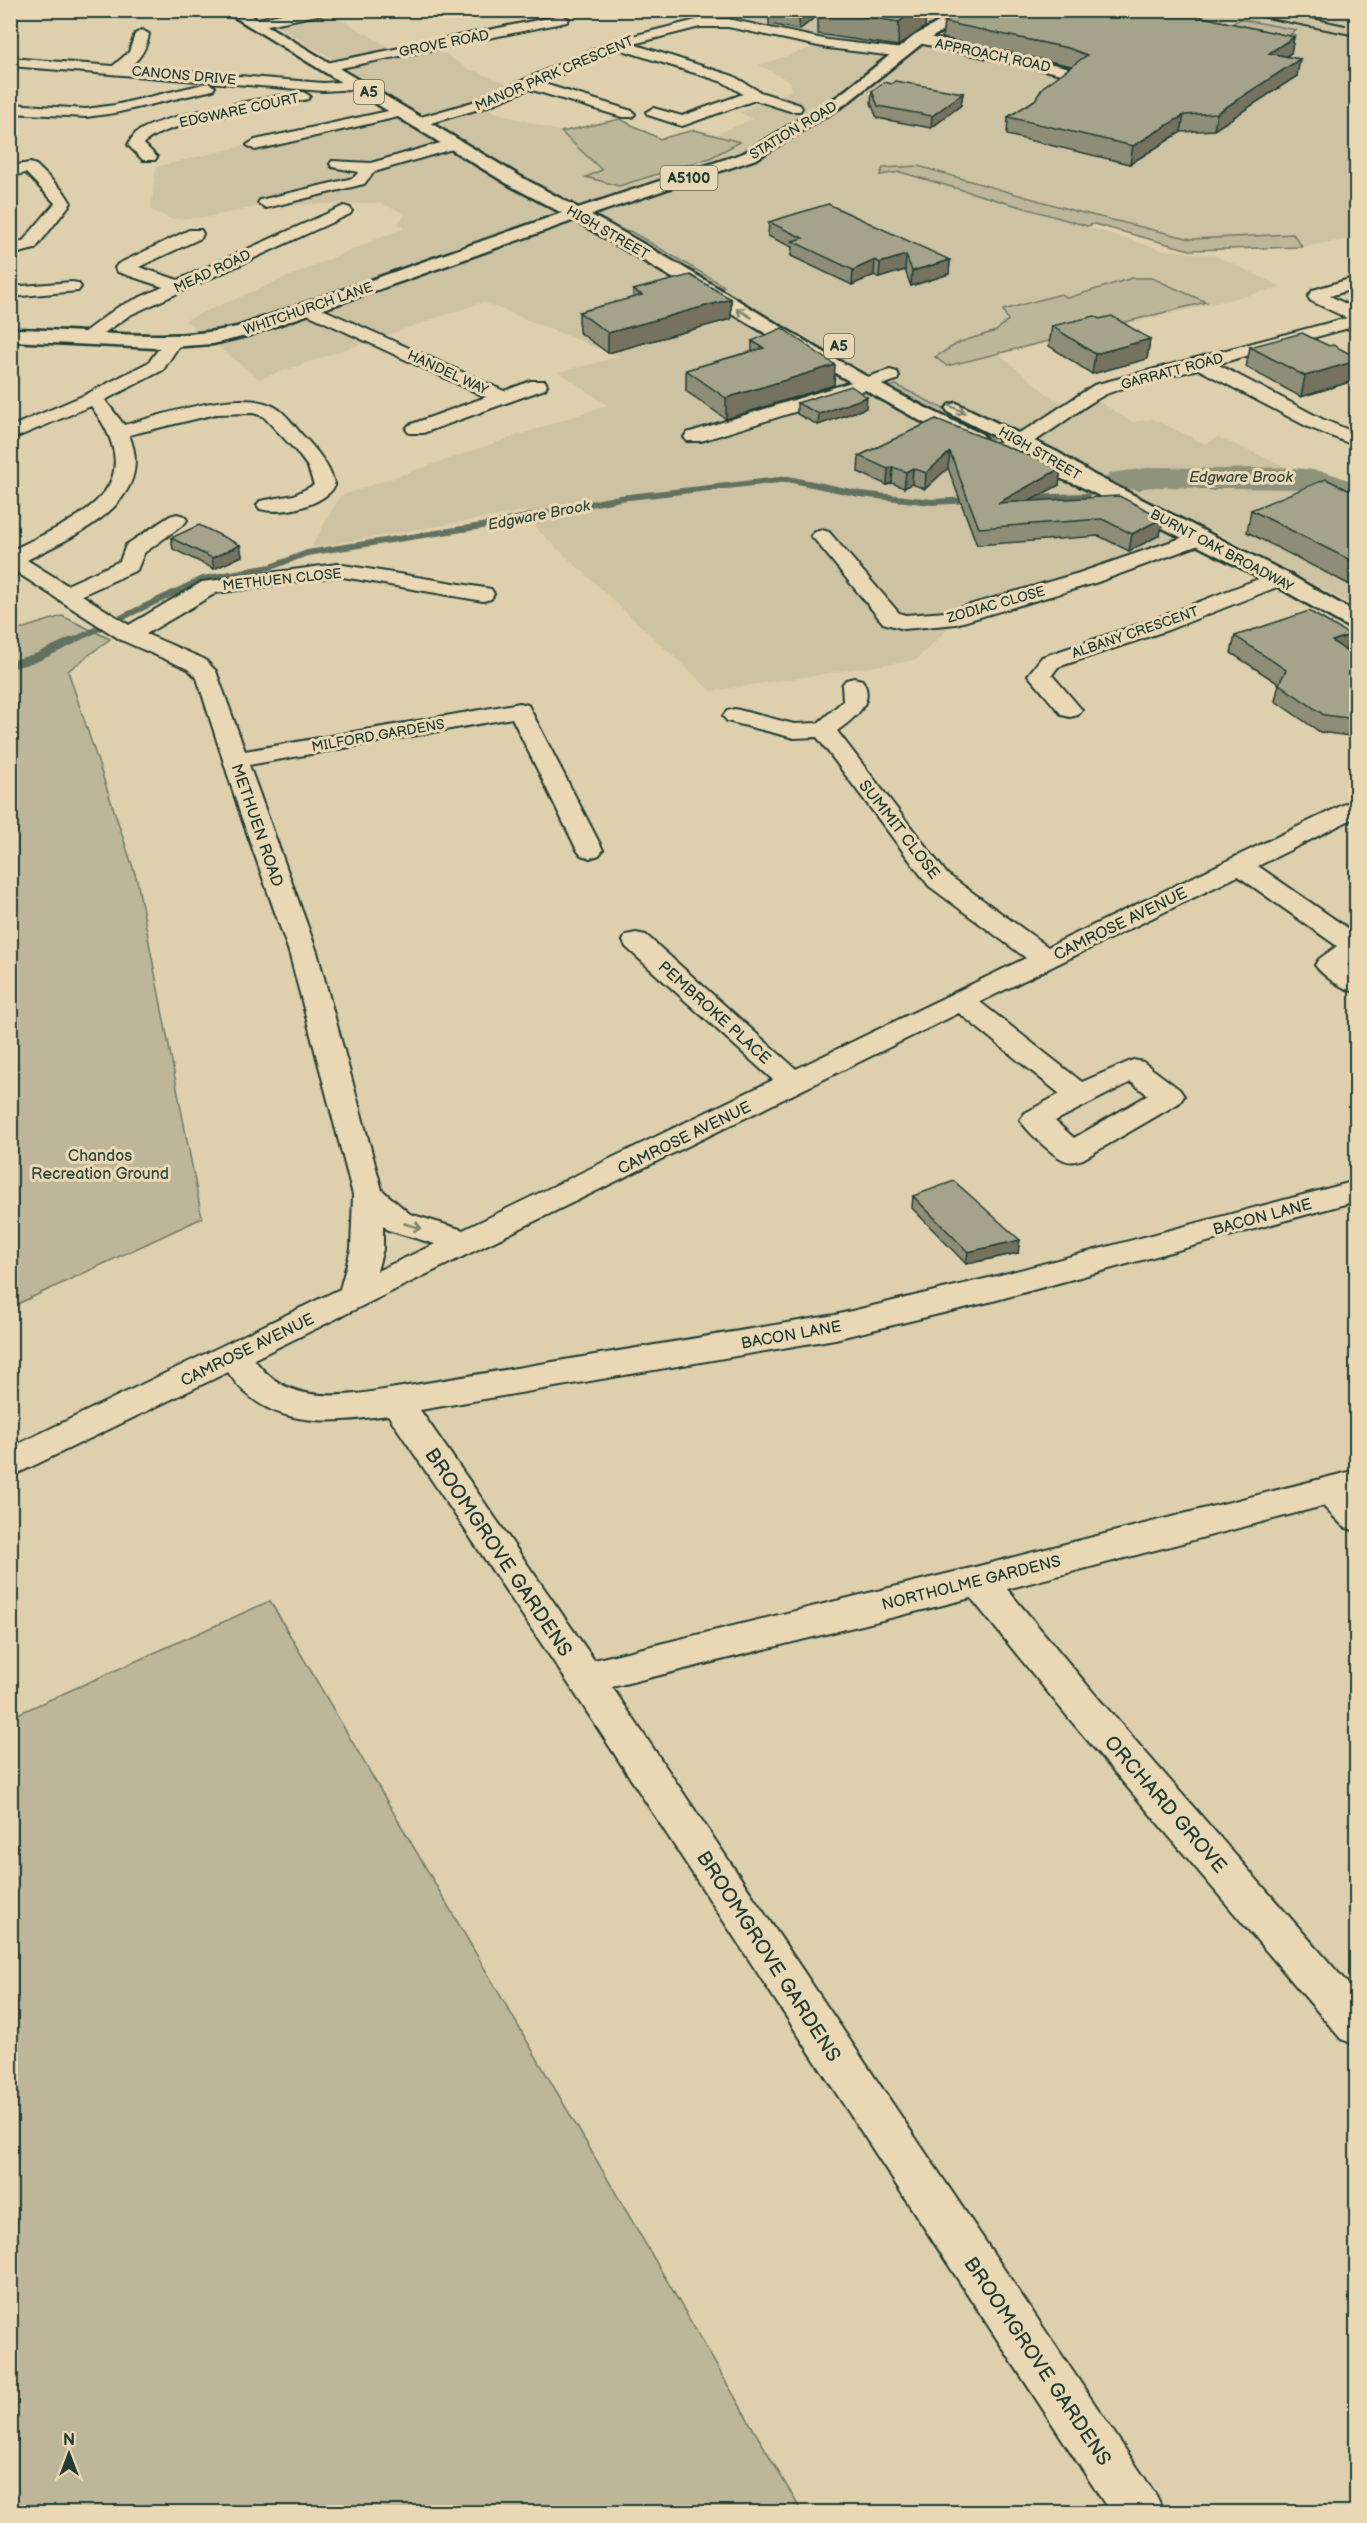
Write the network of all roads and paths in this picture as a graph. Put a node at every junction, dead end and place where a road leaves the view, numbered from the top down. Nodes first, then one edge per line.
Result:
1 (230, 10) edge
2 (323, 10) edge
3 (682, 10) edge
4 (971, 10) edge
5 (562, 18) edge
6 (923, 20) dead end
7 (253, 24) junction
8 (688, 25) junction
9 (818, 25) dead end
10 (943, 25) junction
11 (142, 34) dead end
12 (801, 38) junction
13 (920, 39) junction
14 (595, 42) dead end
15 (614, 46) junction
16 (903, 53) junction
17 (10, 62) edge
18 (52, 65) junction
19 (326, 67) junction
20 (118, 69) junction
21 (1066, 71) edge
22 (35, 76) dead end
23 (280, 83) junction
24 (529, 84) junction
25 (362, 87) junction
26 (755, 95) junction
27 (10, 108) edge
28 (795, 108) dead end
29 (653, 111) dead end
30 (402, 112) junction
31 (627, 114) dead end
32 (419, 122) junction
33 (454, 144) junction
34 (255, 145) dead end
35 (149, 157) dead end
36 (338, 164) dead end
37 (369, 168) junction
38 (10, 171) edge
39 (332, 189) junction
40 (266, 203) dead end
41 (344, 211) dead end
42 (585, 211) junction
43 (297, 215) dead end
44 (195, 234) dead end
45 (10, 250) edge
46 (1356, 282) edge
47 (734, 285) dead end
48 (178, 286) junction
49 (72, 287) dead end
50 (10, 292) edge
51 (309, 308) junction
52 (1356, 315) edge
53 (1356, 321) edge
54 (10, 335) edge
55 (85, 338) junction
56 (171, 344) junction
57 (851, 353) dead end
58 (1201, 363) junction
59 (890, 376) junction
60 (865, 383) junction
61 (538, 385) dead end
62 (910, 386) dead end
63 (94, 398) junction
64 (503, 398) junction
65 (940, 400) dead end
66 (416, 429) dead end
67 (119, 432) junction
68 (10, 434) edge
69 (694, 437) dead end
70 (1020, 440) junction
71 (1356, 440) edge
72 (1000, 449) junction
73 (1086, 480) junction
74 (267, 504) dead end
75 (177, 520) dead end
76 (822, 536) dead end
77 (1200, 538) junction
78 (11, 560) edge
79 (1279, 578) junction
80 (66, 594) junction
81 (483, 594) dead end
82 (1356, 622) edge
83 (129, 635) junction
84 (854, 685) dead end
85 (1070, 710) dead end
86 (735, 716) dead end
87 (824, 730) junction
88 (236, 760) junction
89 (1356, 808) edge
90 (590, 850) dead end
91 (1239, 864) junction
92 (636, 941) dead end
93 (1356, 945) edge
94 (1046, 959) junction
95 (1356, 983) edge
96 (961, 1001) junction
97 (794, 1083) junction
98 (1080, 1095) dead end
99 (1356, 1191) edge
100 (368, 1195) junction
101 (466, 1242) junction
102 (355, 1294) junction
103 (234, 1355) junction
104 (396, 1401) junction
105 (10, 1464) edge
106 (1343, 1487) edge
107 (1356, 1517) edge
108 (978, 1581) junction
109 (585, 1678) junction
110 (1356, 2024) edge
111 (1139, 2512) edge

1 - 7 main road, HIGH STREET / A5
2 - 7 street
3 - 8 street
4 - 10 main road, STATION ROAD / A5100
5 - 19 street, GROVE ROAD
6 - 10 street
7 - 19 main road, HIGH STREET / A5
8 - 12 street, MANOR PARK CRESCENT
8 - 15 street, MANOR PARK CRESCENT
9 - 12 street
10 - 13 main road, STATION ROAD / A5100
11 - 20 street
12 - 16 street, MANOR PARK CRESCENT
13 - 16 main road, STATION ROAD / A5100
13 - 21 street, APPROACH ROAD
14 - 15 street
15 - 24 street, MANOR PARK CRESCENT
15 - 26 street
16 - 42 main road, STATION ROAD / A5100
17 - 18 street, CANONS DRIVE
18 - 20 street, CANONS DRIVE
18 - 22 street
19 - 25 main road, HIGH STREET / A5
20 - 23 street, CANONS DRIVE
23 - 25 street, CANONS DRIVE
23 - 27 street
24 - 31 street
24 - 32 street, MANOR PARK CRESCENT
25 - 30 main road, HIGH STREET / A5
25 - 35 street, EDGWARE COURT
26 - 28 street
26 - 29 street
30 - 32 main road, HIGH STREET / A5
30 - 34 street
32 - 33 main road, HIGH STREET / A5
33 - 37 street
33 - 42 main road, HIGH STREET / A5
36 - 37 street
37 - 39 street
38 - 45 street
39 - 40 street
39 - 43 street
41 - 48 street, MEAD ROAD
42 - 47 main road, HIGH STREET / A5
42 - 51 main road, WHITCHURCH LANE
60 -> 42 main road, HIGH STREET / A5
44 - 48 street
46 - 52 street
48 - 55 street, MEAD ROAD
49 - 50 street
51 - 56 main road, WHITCHURCH LANE
51 - 64 street, HANDEL WAY
53 - 58 street, GARRATT ROAD
54 - 55 main road, WHITCHURCH LANE
55 - 56 main road, WHITCHURCH LANE
56 - 63 street
57 - 59 main road, A5
58 - 70 street, GARRATT ROAD
58 - 71 street
59 - 60 street
59 - 62 main road, A5
60 - 69 street
60 - 72 main road, HIGH STREET / A5
61 - 64 street
63 - 67 street
63 - 68 street
64 - 66 street, HANDEL WAY
65 -> 70 main road, HIGH STREET / A5
67 - 74 street
67 - 78 street
70 - 72 street, GARRATT ROAD
70 - 73 main road, HIGH STREET / A5
72 - 73 main road, HIGH STREET / A5
73 - 77 main road, BURNT OAK BROADWAY / A5
75 - 80 street
76 - 77 street, ZODIAC CLOSE
77 - 79 main road, BURNT OAK BROADWAY / A5
78 - 80 street, METHUEN ROAD
79 - 82 main road, BURNT OAK BROADWAY / A5
79 - 85 street, ALBANY CRESCENT
80 - 83 street, METHUEN ROAD
81 - 83 street, METHUEN CLOSE
83 - 88 street, METHUEN ROAD
84 - 87 street
86 - 87 street
87 - 94 street, SUMMIT CLOSE
88 - 90 street, MILFORD GARDENS
88 - 100 street, METHUEN ROAD
89 - 91 street, CAMROSE AVENUE
91 - 93 street
91 - 94 street, CAMROSE AVENUE
92 - 97 street, PEMBROKE PLACE
93 - 95 street
94 - 96 street, CAMROSE AVENUE
96 - 97 street, CAMROSE AVENUE
96 - 98 street
97 - 101 street, CAMROSE AVENUE
99 - 104 street, BACON LANE
100 -> 101 street
100 - 102 street, METHUEN ROAD
101 - 102 street, CAMROSE AVENUE
102 - 103 street, CAMROSE AVENUE
103 - 104 street, BACON LANE
103 - 105 street, CAMROSE AVENUE
104 - 109 street, BROOMGROVE GARDENS
106 - 107 street
106 - 108 street, NORTHOLME GARDENS
108 - 109 street, NORTHOLME GARDENS
108 - 110 street, ORCHARD GROVE
109 - 111 street, BROOMGROVE GARDENS

